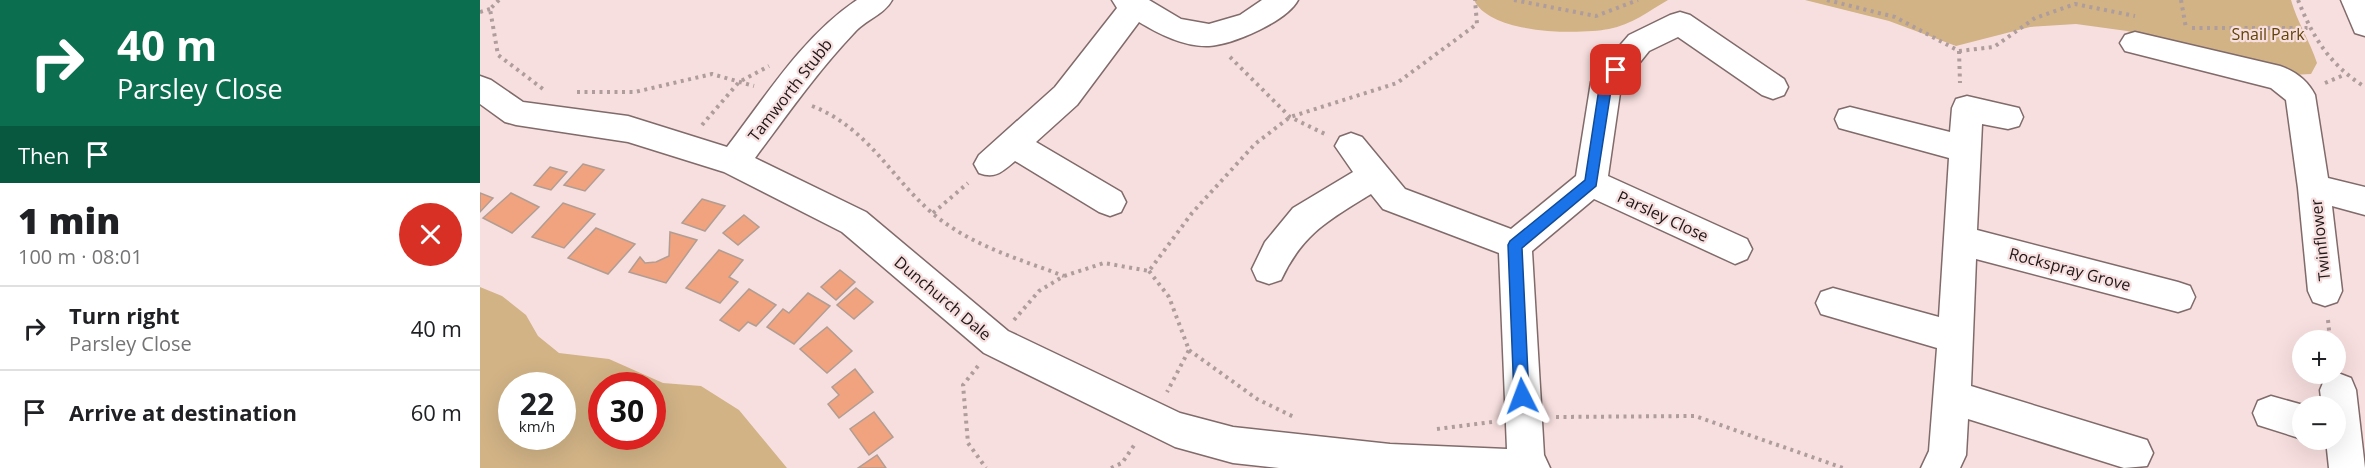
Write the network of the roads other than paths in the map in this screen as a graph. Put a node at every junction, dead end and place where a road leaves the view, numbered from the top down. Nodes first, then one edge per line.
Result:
1 (878, 0) edge
2 (1284, 0) edge
3 (2355, 0) edge
4 (1130, 4) edge
5 (2365, 25) edge
6 (2137, 30) road end
7 (1773, 87) dead end
8 (480, 88) edge
9 (2008, 117) dead end
10 (1850, 119) dead end
11 (1014, 144) junction
12 (1351, 146) road end
13 (1965, 149) junction
14 (734, 162) junction
15 (990, 164) road end
16 (1373, 176) junction
17 (1591, 183) junction
18 (2314, 188) junction
19 (2365, 201) edge
20 (1110, 202) dead end
21 (1962, 241) junction
22 (1515, 245) junction
23 (1735, 249) dead end
24 (1269, 269) dead end
25 (2325, 291) dead end
26 (2178, 297) dead end
27 (1833, 303) dead end
28 (1954, 337) junction
29 (2338, 390) dead end
30 (1952, 397) junction
31 (2348, 434) edge
32 (2134, 453) dead end
33 (1526, 468) edge
34 (1531, 468) edge
35 (1940, 468) edge
36 (2348, 468) edge

1 - 14 street, Tamworth Stubb
2 - 4 street
3 - 5 street
4 - 11 street
6 - 18 street, Twinflower
7 - 17 street
8 - 14 street, Dunchurch Dale
9 - 13 street
10 - 13 street
11 - 15 street
11 - 20 street
12 - 16 street
13 - 21 street
14 - 33 street, Dunchurch Dale
16 - 22 street
16 - 24 street
17 - 22 street
17 - 23 street, Parsley Close
18 - 19 street, Twinflower
18 - 25 street, Twinflower
21 - 26 street, Rockspray Grove
21 - 28 street
22 - 33 street
27 - 28 street
28 - 30 street
29 - 31 street
30 - 32 street
30 - 35 street
31 - 36 street
33 - 34 street, Dunchurch Dale

